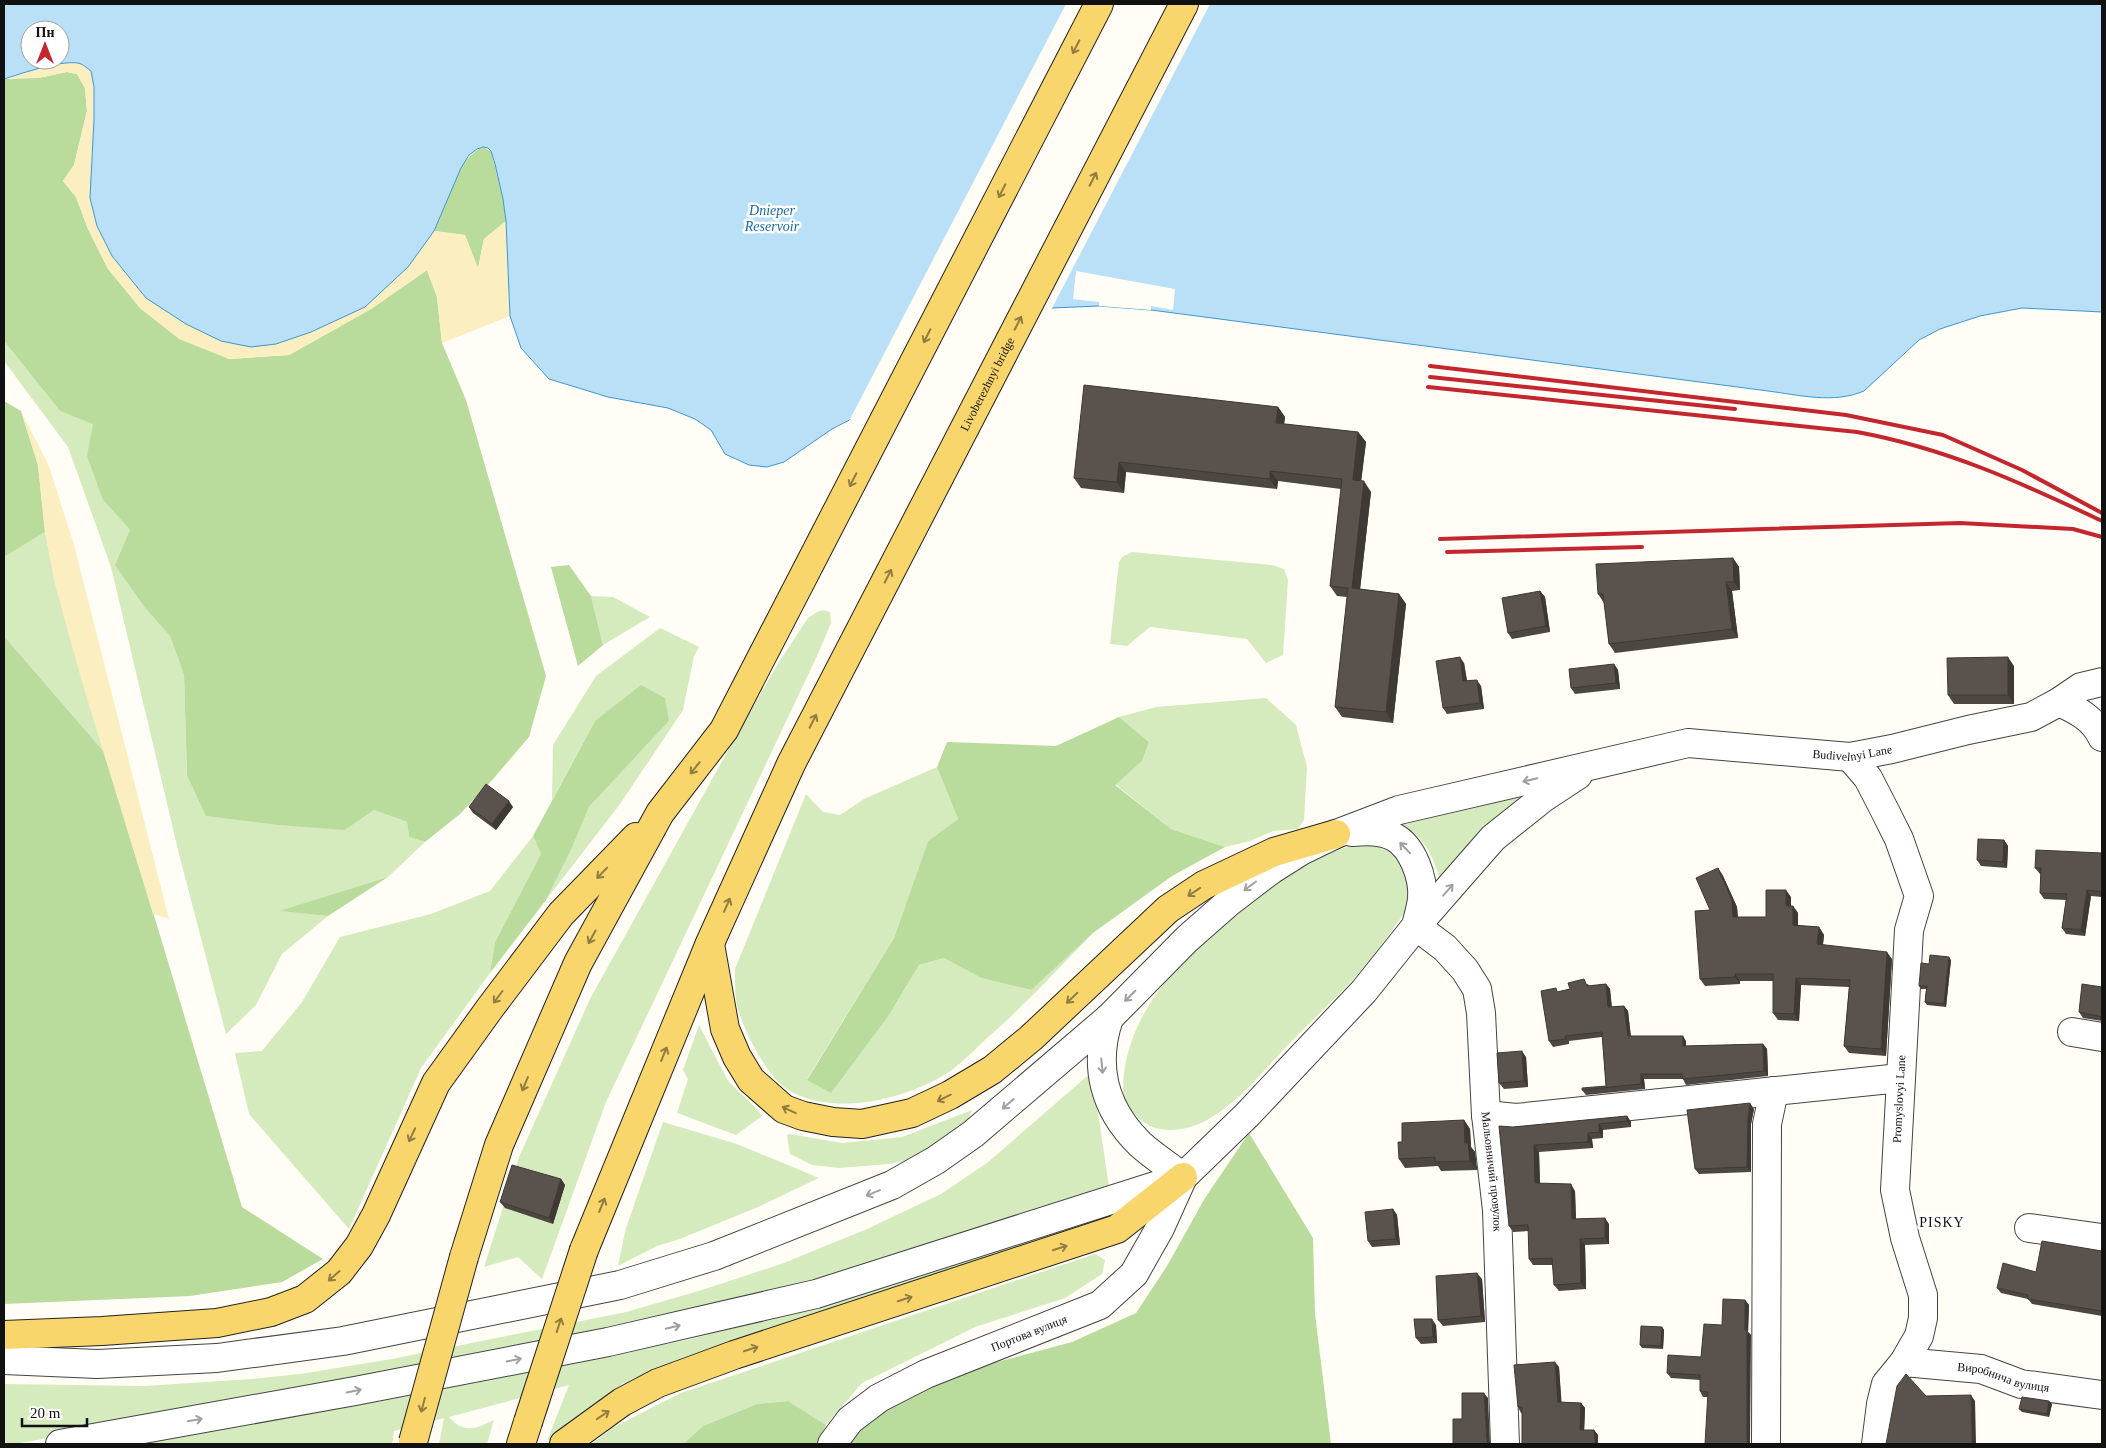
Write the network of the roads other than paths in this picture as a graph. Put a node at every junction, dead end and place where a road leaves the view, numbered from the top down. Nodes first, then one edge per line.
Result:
1 (1099, 4) edge
2 (1184, 4) edge
3 (2102, 682) edge
4 (2059, 702) junction
5 (2102, 737) edge
6 (1850, 757) junction
7 (1594, 765) junction
8 (660, 813) junction
9 (1336, 834) junction
10 (1416, 926) junction
11 (710, 943) junction
12 (1109, 1018) junction
13 (2072, 1032) dead end
14 (2102, 1037) edge
15 (1900, 1078) junction
16 (1774, 1091) junction
17 (1486, 1115) junction
18 (1183, 1177) junction
19 (2029, 1228) dead end
20 (2102, 1238) edge
21 (4, 1335) edge
22 (4, 1360) edge
23 (1904, 1362) junction
24 (2102, 1395) edge
25 (524, 1433) edge
26 (413, 1443) edge
27 (60, 1444) edge
28 (564, 1444) edge
29 (832, 1444) edge
30 (1505, 1444) edge
31 (1766, 1444) edge
32 (1876, 1444) edge

1 -> 8 main road
11 -> 2 main road, Livoberezhnyi bridge
3 - 4 street, Budivelnyi Lane
4 - 5 street
4 - 6 street, Budivelnyi Lane
6 - 7 street, Budivelnyi Lane
6 - 15 street, Promyslovyi Lane
7 -> 9 street, Budivelnyi Lane
10 -> 7 street
8 -> 21 main road
8 -> 26 main road, bridge
10 -> 9 street
9 -> 11 main road
9 -> 12 street
10 - 17 street, Мальовничий провулок
10 - 18 street
25 -> 11 main road, Livoberezhnyi bridge, bridge
12 -> 18 street
12 -> 22 street
13 - 14 street
15 - 16 street
15 - 23 street, Promyslovyi Lane
16 - 17 street
16 - 31 street
17 - 30 street, Мальовничий провулок
27 -> 18 street
28 -> 18 main road
18 - 29 street, Портова вулиця
19 - 20 street
23 - 24 street, Виробнича вулиця
23 - 32 street, Promyslovyi Lane

